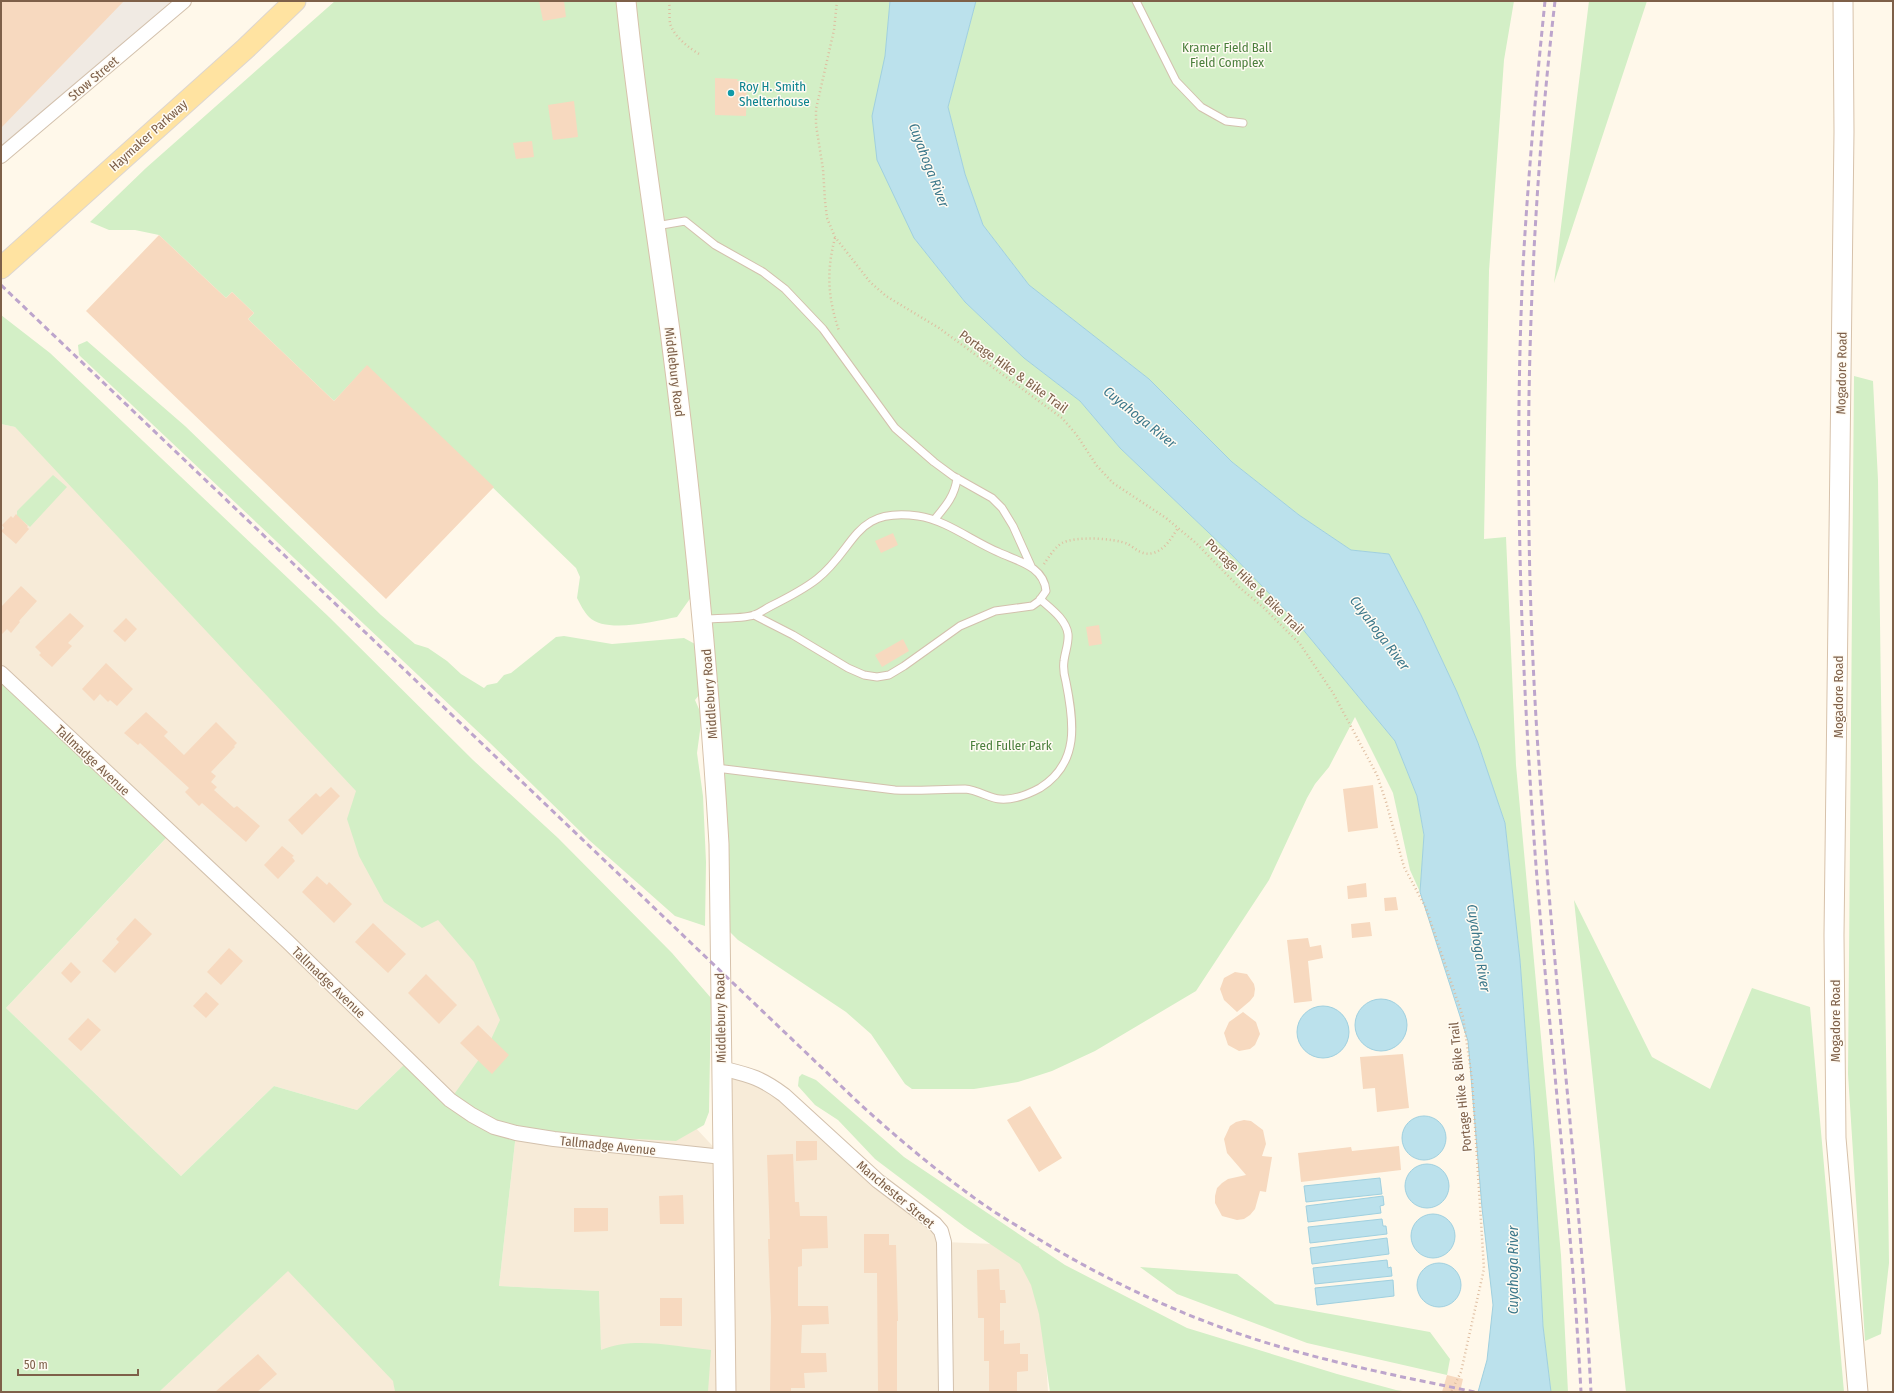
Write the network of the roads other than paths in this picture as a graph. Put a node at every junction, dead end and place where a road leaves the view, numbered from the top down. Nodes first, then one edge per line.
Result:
1 (184, 1) edge
2 (295, 1) edge
3 (626, 1) edge
4 (1136, 1) edge
5 (1843, 1) edge
6 (1243, 123) dead end
7 (1, 156) edge
8 (656, 226) junction
9 (1, 268) edge
10 (957, 478) junction
11 (934, 520) junction
12 (1031, 566) junction
13 (1040, 599) junction
14 (754, 615) junction
15 (703, 619) junction
16 (1, 673) edge
17 (714, 768) junction
18 (721, 1068) junction
19 (723, 1157) junction
20 (726, 1392) edge
21 (946, 1392) edge
22 (1858, 1392) edge

1 - 7 street, Stow Street
2 - 9 main road, Haymaker Parkway
3 - 8 street, Middlebury Road
4 - 6 lane
5 - 22 street, Mogadore Road
8 - 10 lane
8 - 15 street, Middlebury Road
10 - 11 lane
10 - 12 lane
11 - 12 lane
11 - 14 lane
12 - 13 lane
13 - 14 lane
13 - 17 lane
14 - 15 lane
15 - 17 street, Middlebury Road
16 - 19 street, Tallmadge Avenue
17 - 18 street, Middlebury Road
18 - 19 street, Middlebury Road
18 - 21 street, Manchester Street
19 - 20 street, Middlebury Road

